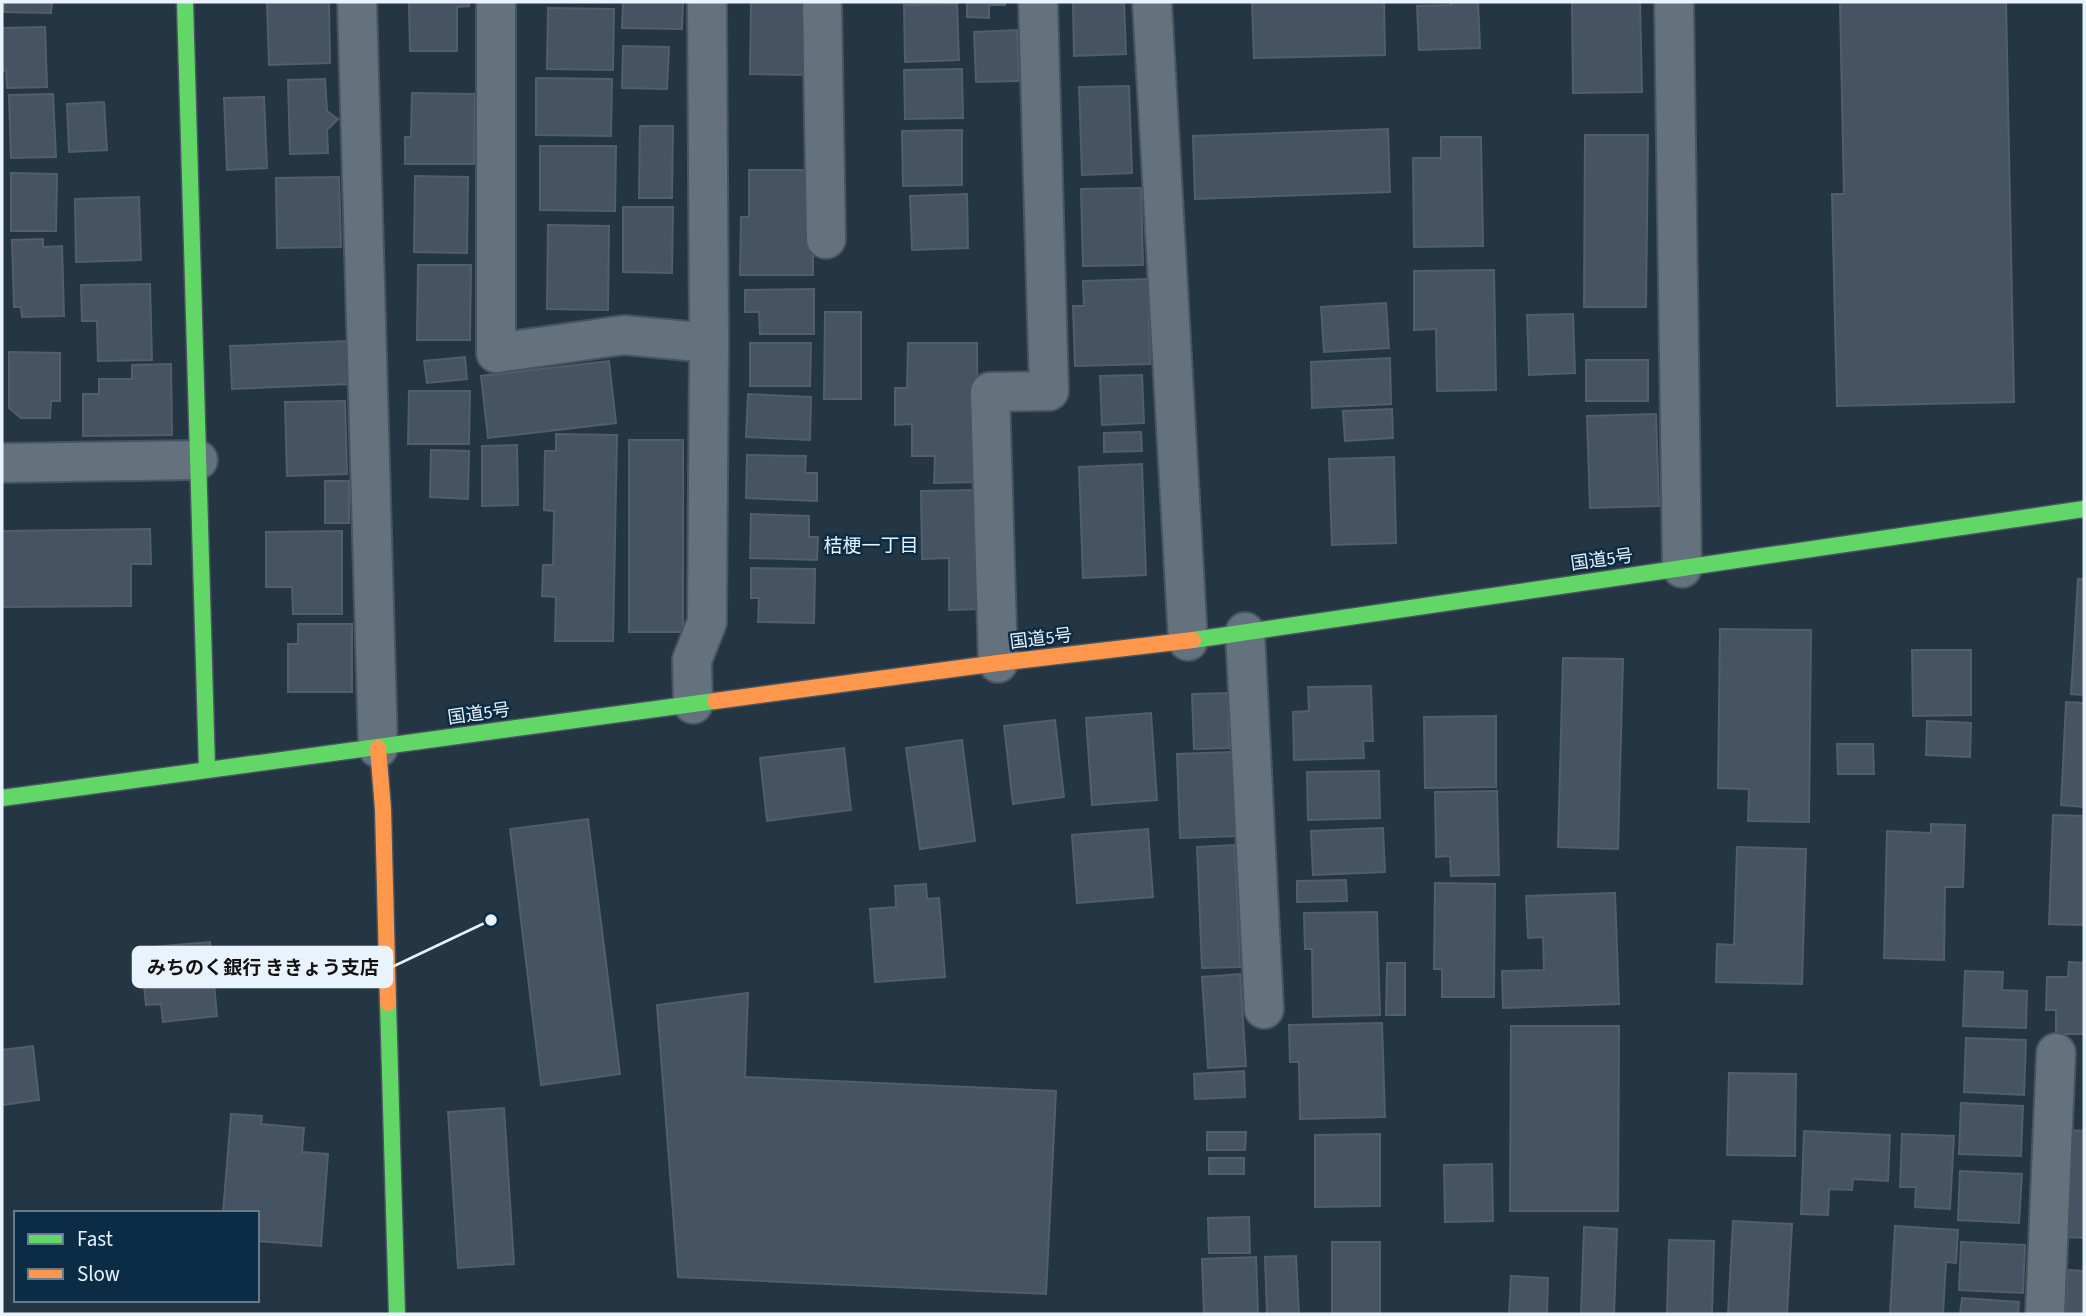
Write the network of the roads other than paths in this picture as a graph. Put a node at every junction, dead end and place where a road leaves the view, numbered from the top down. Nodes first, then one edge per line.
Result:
1 (186, 2) edge
2 (357, 2) edge
3 (496, 2) edge
4 (707, 2) edge
5 (822, 2) edge
6 (1038, 2) edge
7 (1152, 2) edge
8 (1674, 2) edge
9 (826, 239) dead end
10 (709, 343) junction
11 (198, 460) junction
12 (2, 463) edge
13 (2084, 509) edge
14 (1682, 568) junction
15 (1245, 632) junction
16 (1188, 640) junction
17 (998, 663) junction
18 (693, 704) junction
19 (378, 748) junction
20 (207, 769) junction
21 (2, 798) edge
22 (1264, 1009) dead end
23 (2056, 1053) dead end
24 (397, 1314) edge
25 (2045, 1314) edge

1 - 11 main road
2 - 19 street
3 - 10 street
4 - 10 street
5 - 9 street
6 - 17 street
7 - 16 street
8 - 14 street
10 - 18 street
11 - 12 street
11 - 20 main road
13 - 14 main road, 国道5号
14 - 15 main road, 国道5号
15 - 16 main road, 国道5号
15 - 22 street
16 - 17 main road, 国道5号
17 - 18 main road, 国道5号
18 - 19 main road, 国道5号
19 - 20 main road, 国道5号
19 - 24 main road
20 - 21 main road, 国道5号
23 - 25 street

